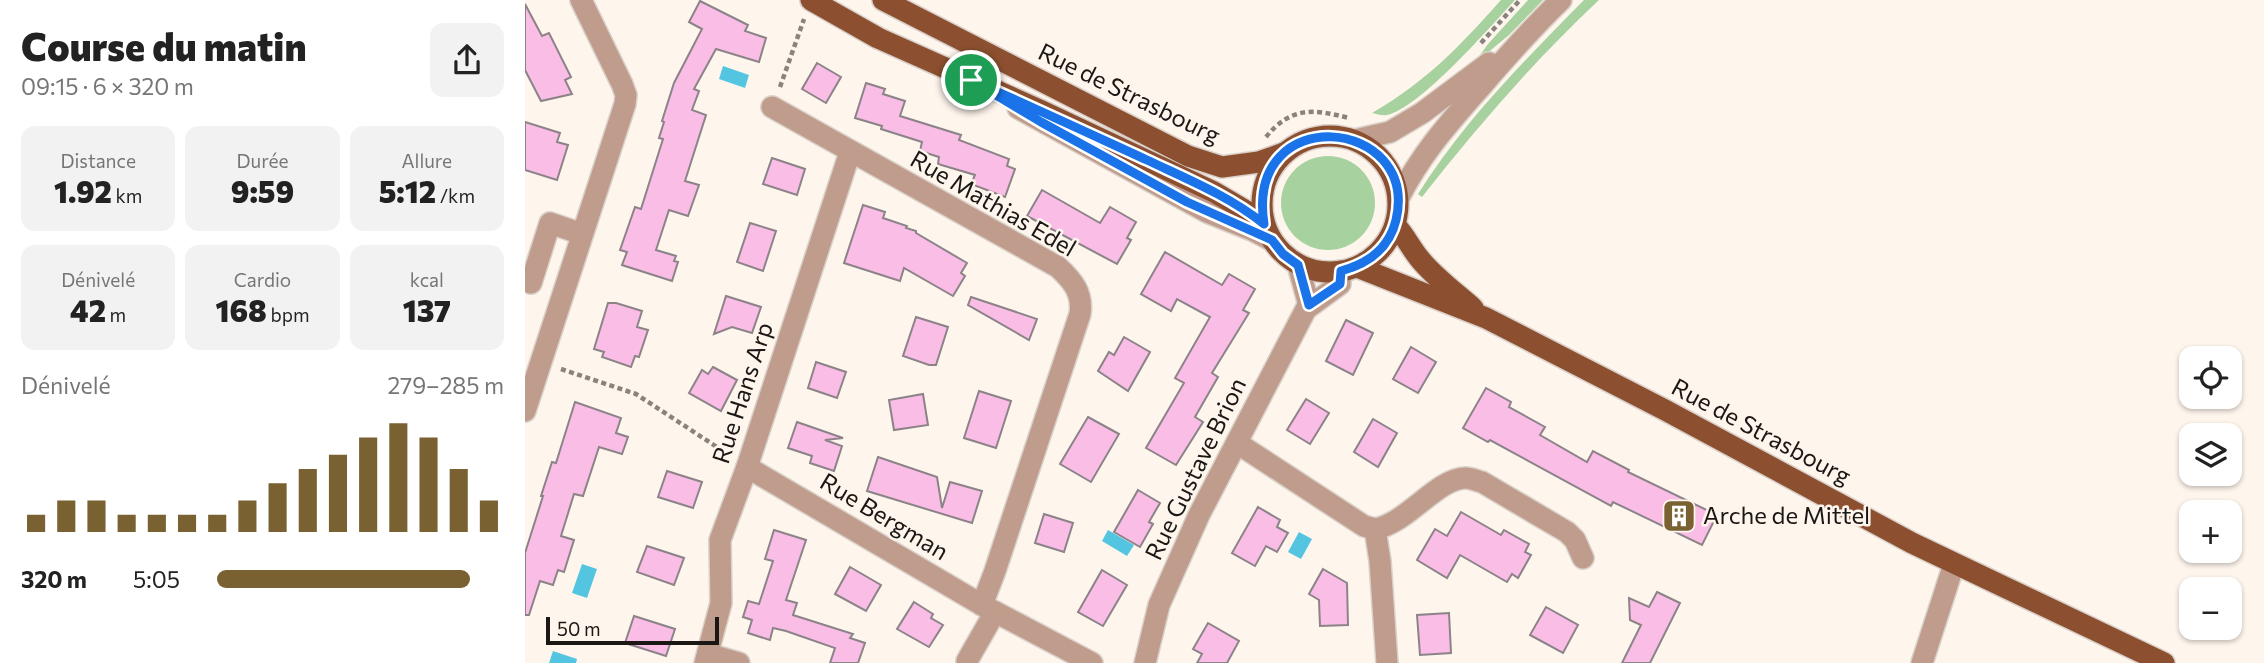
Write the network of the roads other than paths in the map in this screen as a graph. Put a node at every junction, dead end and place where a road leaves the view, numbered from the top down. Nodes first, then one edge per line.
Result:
1 (581, 0) edge
2 (883, 0) edge
3 (1561, 0) edge
4 (808, 6) edge
5 (1534, 26) junction
6 (772, 107) road end
7 (1355, 130) junction
8 (850, 152) junction
9 (1283, 153) junction
10 (1398, 199) junction
11 (1395, 225) junction
12 (1268, 232) junction
13 (582, 234) junction
14 (1298, 265) junction
15 (1349, 269) junction
16 (531, 283) dead end
17 (1309, 305) junction
18 (1486, 318) junction
19 (525, 411) edge
20 (1237, 443) junction
21 (747, 467) junction
22 (1375, 529) junction
23 (1583, 558) dead end
24 (1954, 564) junction
25 (989, 609) junction
26 (706, 658) edge
27 (967, 661) dead end
28 (739, 663) edge
29 (1092, 663) edge
30 (1145, 663) edge
31 (1387, 663) edge
32 (1922, 663) edge
33 (2164, 663) edge

1 - 13 street
2 - 9 main road, Rue de Strasbourg
3 - 5 street
4 - 12 main road
5 - 7 street
5 - 10 street
6 - 8 street, Rue Mathias Edel
7 - 9 main road
7 - 10 main road
8 - 21 street, Rue Hans Arp
8 - 25 street, Rue Mathias Edel
9 - 12 main road
10 - 11 main road
11 - 15 main road
11 - 18 main road, Rue de Strasbourg
12 - 14 main road
13 - 16 street
13 - 19 street
14 - 15 main road
14 - 17 street
15 - 17 street, Rue Gustave Brion
15 - 18 main road, Rue de Strasbourg
17 - 20 street, Rue Gustave Brion
18 - 24 main road, Rue de Strasbourg
20 - 22 street
20 - 30 street, Rue Gustave Brion
21 - 25 street, Rue Bergman
21 - 26 street, Rue Hans Arp
22 - 23 street
22 - 31 street
24 - 32 street
24 - 33 main road, Rue de Strasbourg
25 - 27 street
25 - 29 street, Rue Bergman
26 - 28 street, Rue Hans Arp

